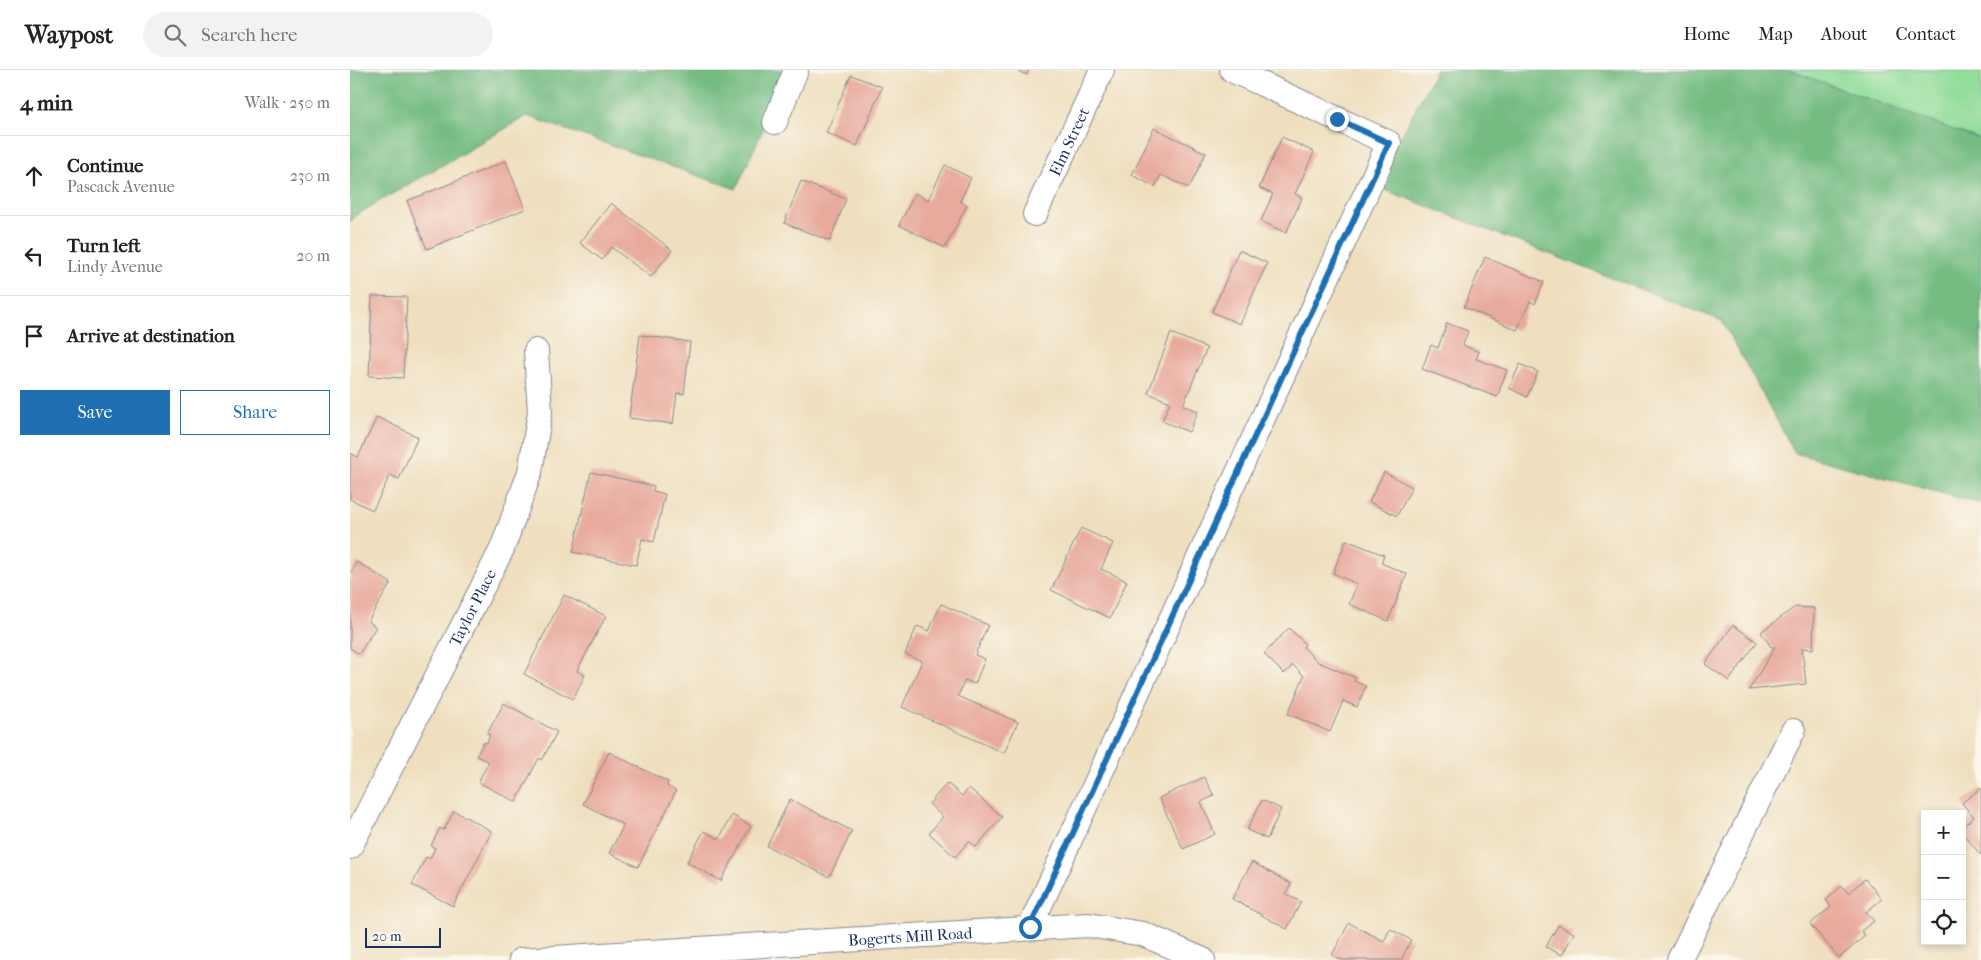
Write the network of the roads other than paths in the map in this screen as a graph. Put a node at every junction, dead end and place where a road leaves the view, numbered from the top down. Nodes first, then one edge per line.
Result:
1 (796, 70) edge
2 (1102, 70) edge
3 (1232, 70) edge
4 (775, 122) dead end
5 (1035, 214) dead end
6 (536, 351) dead end
7 (1793, 731) dead end
8 (350, 847) edge
9 (1030, 927) junction
10 (521, 960) edge
11 (1203, 960) edge
12 (1679, 960) edge

1 - 4 street
2 - 5 street, Elm Street
3 - 9 street
6 - 8 street, Taylor Place
7 - 12 street
9 - 10 street, Bogerts Mill Road
9 - 11 street, Bogerts Mill Road

